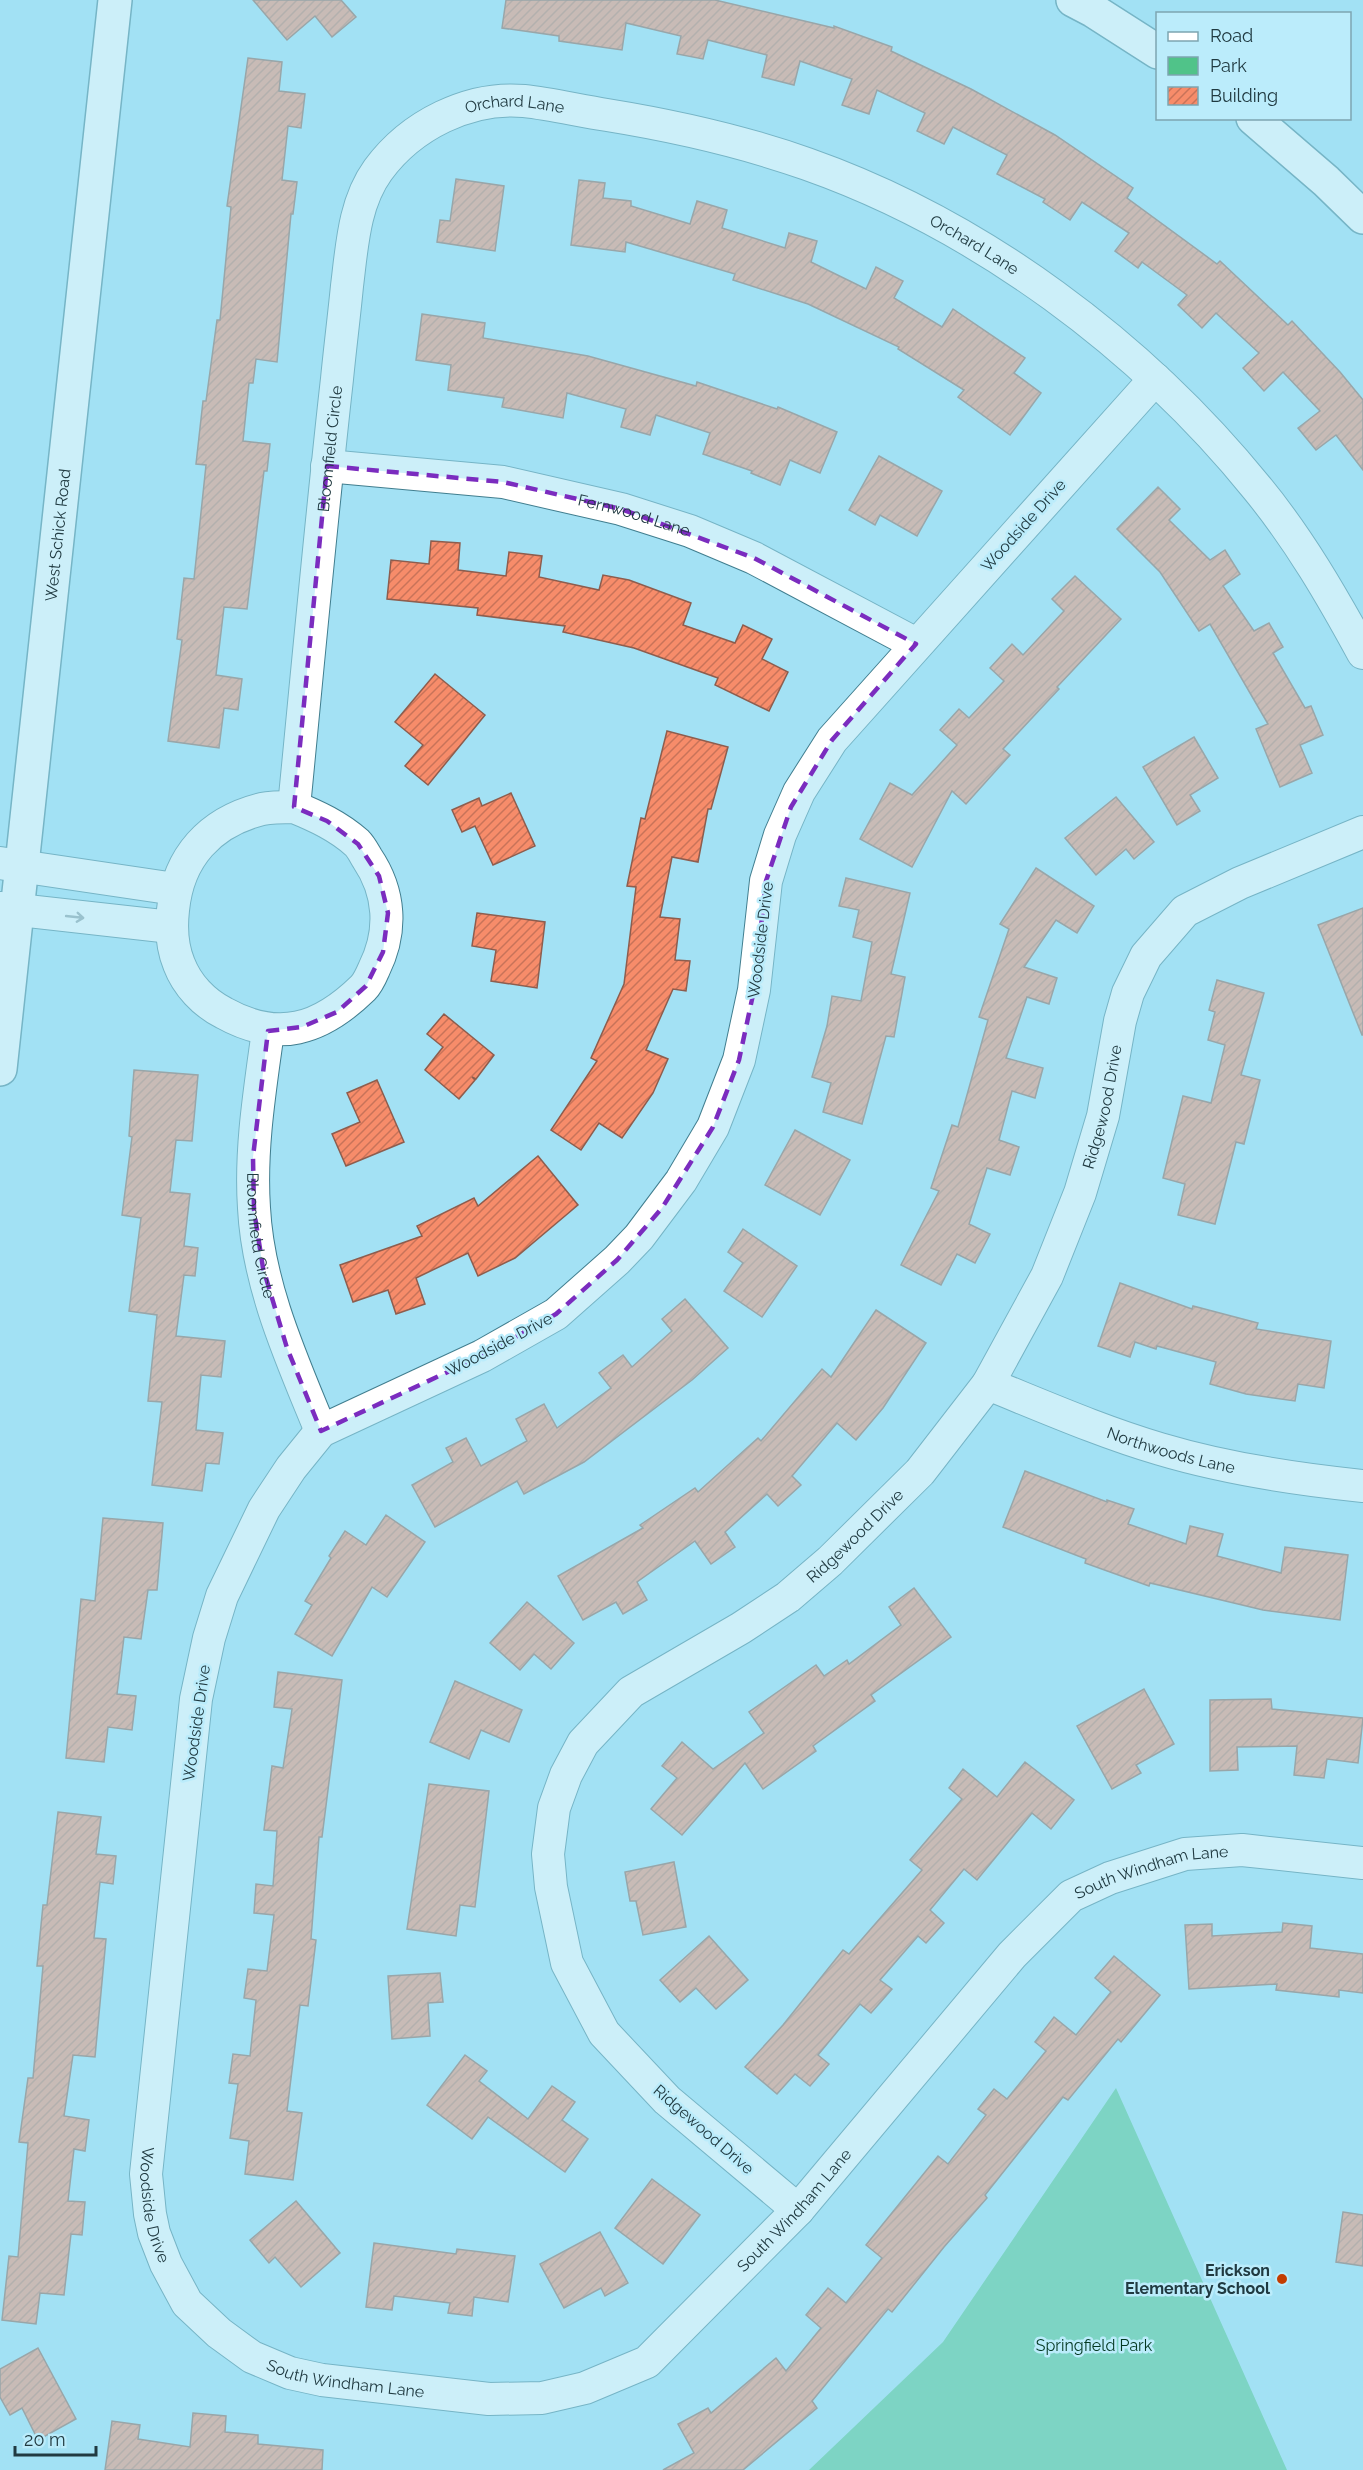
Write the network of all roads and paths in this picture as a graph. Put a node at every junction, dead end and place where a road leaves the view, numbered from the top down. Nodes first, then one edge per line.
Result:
1 (115, 0) edge
2 (1073, 0) edge
3 (1156, 51) edge
4 (432, 120) joint
5 (1255, 120) edge
6 (1363, 217) edge
7 (1155, 379) junction
8 (327, 466) junction
9 (916, 644) junction
10 (1363, 653) edge
11 (294, 807) junction
12 (1363, 832) edge
13 (11, 865) edge
14 (175, 889) junction
15 (9, 909) edge
16 (171, 927) junction
17 (268, 1031) junction
18 (0, 1070) edge
19 (988, 1384) junction
20 (321, 1431) junction
21 (1363, 1486) edge
22 (1363, 1863) edge
23 (798, 2210) junction
24 (179, 2289) joint

1 - 13 street, West Schick Road
2 - 3 street
4 - 7 street, Orchard Lane
4 - 8 street, Bloomfield Circle
5 - 6 street
7 - 9 street, Woodside Drive
7 - 10 street, Orchard Lane
8 - 9 street, Fernwood Lane
8 - 11 street, Bloomfield Circle
9 - 20 street, Woodside Drive
11 - 14 street
11 - 17 street
12 - 19 street, Ridgewood Drive
13 - 14 street
13 - 15 street, West Schick Road
14 - 16 street
15 -> 16 street
15 - 18 street, West Schick Road
16 - 17 street
17 - 20 street, Bloomfield Circle
19 - 21 street, Northwoods Lane
19 - 23 street, Ridgewood Drive
20 - 24 street, Woodside Drive
22 - 23 street, South Windham Lane
23 - 24 street, South Windham Lane

